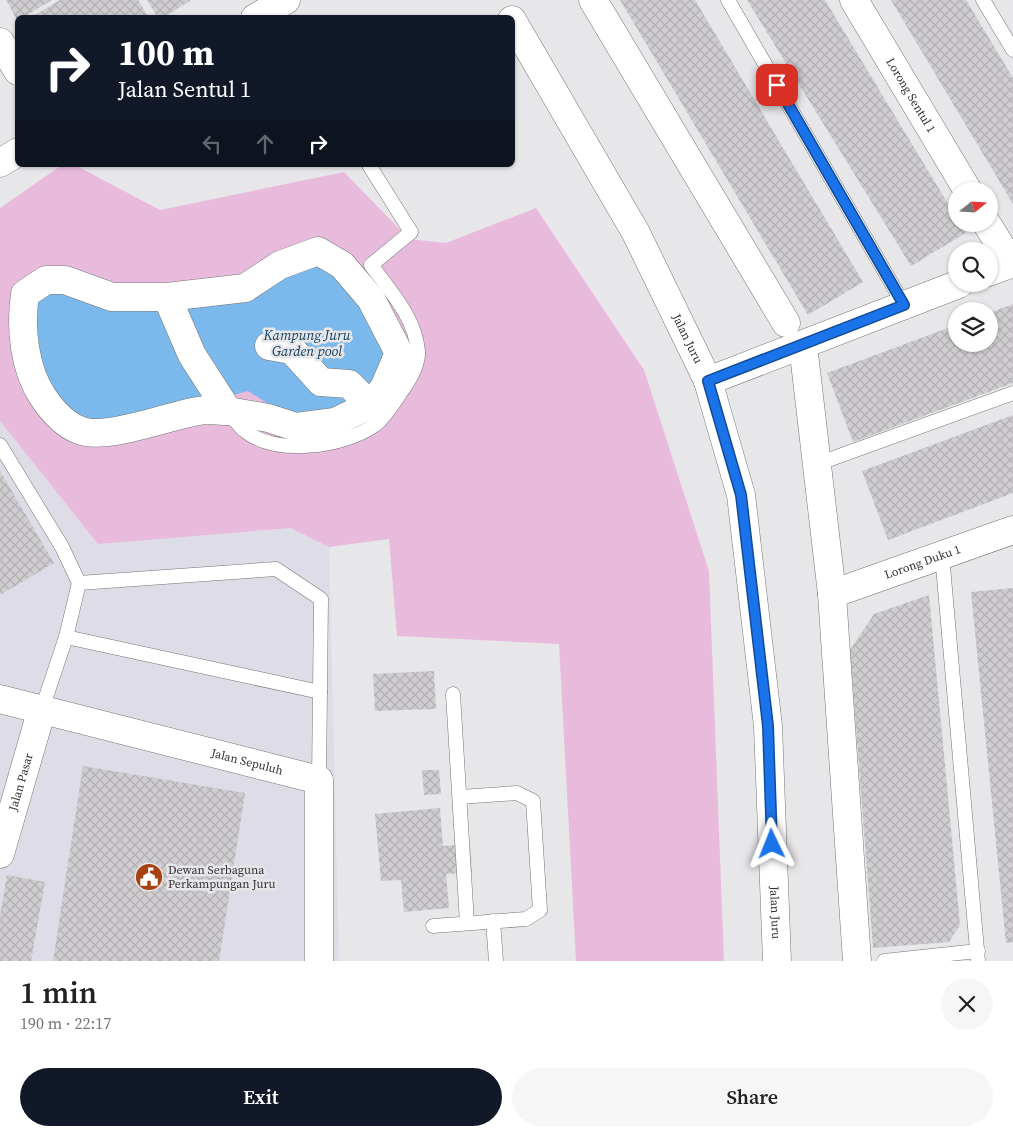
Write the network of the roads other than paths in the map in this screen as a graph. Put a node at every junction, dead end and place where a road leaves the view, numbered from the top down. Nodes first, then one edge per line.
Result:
1 (501, 0) edge
2 (594, 0) edge
3 (728, 0) edge
4 (854, 0) edge
5 (983, 0) edge
6 (510, 15) edge
7 (515, 24) edge
8 (0, 42) edge
9 (1013, 50) edge
10 (15, 66) edge
11 (15, 154) edge
12 (0, 162) edge
13 (370, 167) edge
14 (963, 182) edge
15 (990, 232) edge
16 (1004, 266) edge
17 (948, 288) edge
18 (167, 297) junction
19 (904, 305) junction
20 (786, 323) dead end
21 (803, 345) junction
22 (270, 346) dead end
23 (708, 381) junction
24 (1013, 393) edge
25 (370, 405) junction
26 (228, 411) junction
27 (0, 445) edge
28 (817, 464) junction
29 (1013, 530) edge
30 (942, 555) junction
31 (79, 583) junction
32 (832, 594) junction
33 (66, 637) junction
34 (320, 692) junction
35 (453, 694) dead end
36 (0, 699) edge
37 (42, 709) junction
38 (319, 780) junction
39 (460, 797) junction
40 (0, 854) edge
41 (494, 921) junction
42 (467, 923) junction
43 (433, 926) dead end
44 (978, 956) edge
45 (319, 961) edge
46 (496, 961) edge
47 (776, 961) edge
48 (857, 961) edge
49 (884, 961) edge

1 - 6 street, Jalan Juru
2 - 20 street
3 - 19 lane
4 - 14 street, Lorong Sentul 1
5 - 9 lane
7 - 23 street, Jalan Juru
8 - 10 street
11 - 12 street
13 - 26 lane
15 - 16 street
17 - 19 street
18 - 25 street
18 - 26 street
18 - 26 street
19 - 21 street
21 - 23 street
21 - 28 street
22 - 25 street
23 - 47 street, Jalan Juru
24 - 28 lane
25 - 26 street
27 - 31 lane
28 - 32 street
29 - 30 street, Lorong Duku 1
30 - 32 street, Lorong Duku 1
30 - 44 lane
31 - 33 lane
31 - 34 lane
32 - 48 street
33 - 34 lane
33 - 37 lane
34 - 38 lane
35 - 39 lane
36 - 37 street, Jalan Sepuluh
37 - 38 street, Jalan Sepuluh
37 - 40 street, Jalan Pasar
38 - 45 street
39 - 41 lane
39 - 42 lane
41 - 42 lane
41 - 46 lane
42 - 43 lane
44 - 49 lane

